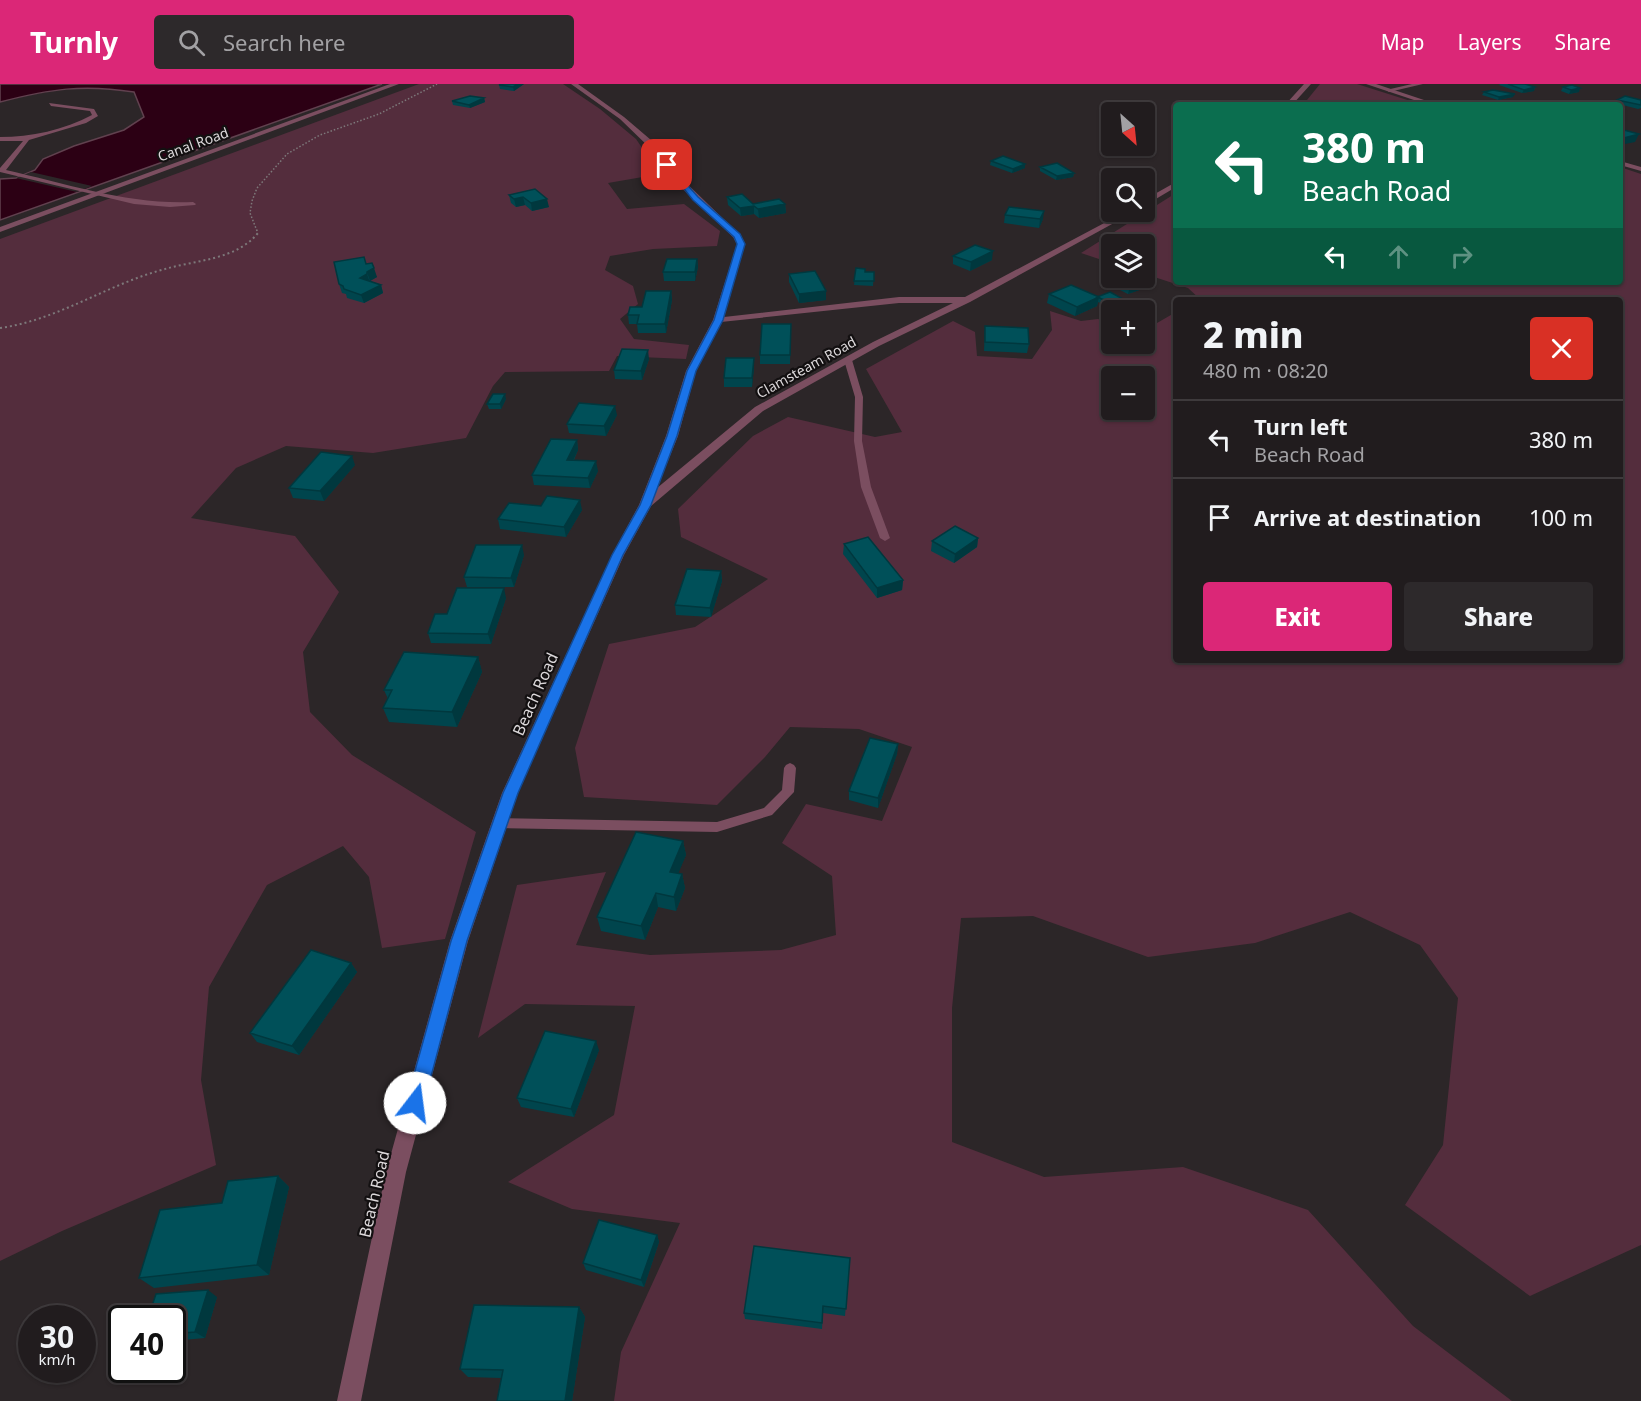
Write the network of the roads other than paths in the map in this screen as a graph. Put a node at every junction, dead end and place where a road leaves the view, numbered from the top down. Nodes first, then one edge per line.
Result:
1 (396, 84) edge
2 (574, 84) edge
3 (1308, 84) edge
4 (1369, 84) edge
5 (1420, 84) edge
6 (1389, 90) junction
7 (1291, 102) edge
8 (1427, 102) edge
9 (51, 104) dead end
10 (0, 139) edge
11 (27, 139) junction
12 (1623, 164) edge
13 (1641, 169) edge
14 (1, 170) edge
15 (1173, 186) edge
16 (100, 193) junction
17 (1155, 197) edge
18 (194, 204) dead end
19 (1111, 222) edge
20 (0, 230) edge
21 (967, 300) junction
22 (718, 320) junction
23 (848, 360) junction
24 (645, 505) junction
25 (885, 538) dead end
26 (790, 768) dead end
27 (500, 823) junction
28 (349, 1401) edge

1 - 16 street, Canal Road
2 - 22 street, Beach Road
3 - 7 street
4 - 6 street
5 - 6 lane
6 - 8 street
9 - 11 lane
10 - 11 lane
11 - 14 lane
12 - 13 street
14 - 16 lane
15 - 17 street
16 - 18 lane
16 - 20 street, Canal Road
19 - 21 street, Clamsteam Road
21 - 22 street, Clamsteam Road
21 - 23 street, Clamsteam Road
22 - 24 street, Beach Road
23 - 24 street, Clamsteam Road
23 - 25 lane
24 - 27 street, Beach Road
26 - 27 lane
27 - 28 street, Beach Road

